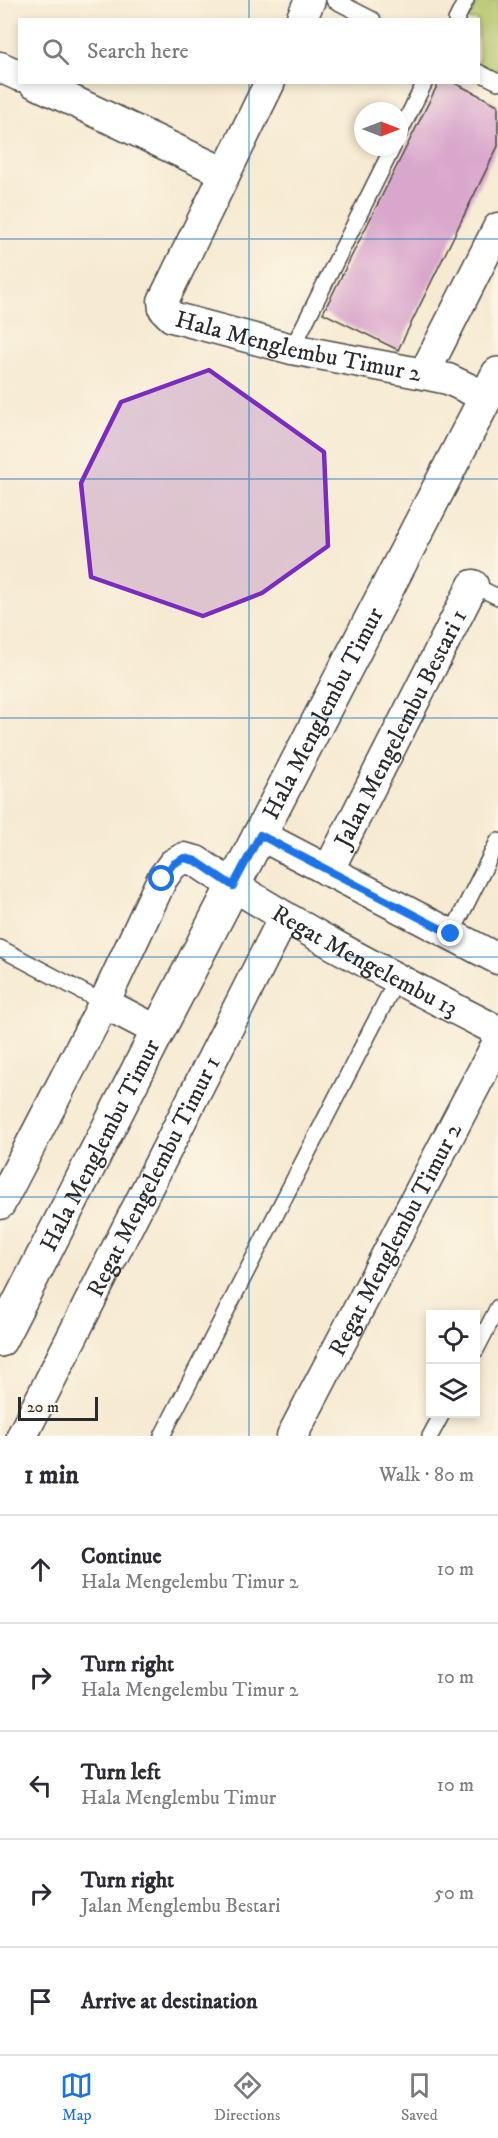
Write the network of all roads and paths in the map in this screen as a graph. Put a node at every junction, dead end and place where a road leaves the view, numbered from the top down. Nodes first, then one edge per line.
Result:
1 (310, 0) edge
2 (334, 0) edge
3 (466, 0) edge
4 (302, 18) edge
5 (369, 18) edge
6 (457, 18) edge
7 (0, 67) edge
8 (480, 73) edge
9 (18, 75) edge
10 (498, 82) edge
11 (37, 84) edge
12 (269, 84) edge
13 (424, 84) edge
14 (408, 116) edge
15 (388, 156) edge
16 (225, 173) junction
17 (498, 228) edge
18 (292, 349) junction
19 (424, 374) junction
20 (492, 386) edge
21 (485, 591) edge
22 (260, 835) junction
23 (498, 841) edge
24 (328, 871) junction
25 (233, 886) junction
26 (284, 917) junction
27 (451, 934) junction
28 (0, 948) edge
29 (498, 959) edge
30 (397, 979) junction
31 (104, 1003) junction
32 (158, 1031) junction
33 (498, 1031) edge
34 (498, 1042) edge
35 (0, 1204) edge
36 (498, 1307) edge
37 (0, 1340) edge
38 (480, 1342) edge
39 (439, 1418) edge
40 (22, 1436) edge
41 (162, 1436) edge
42 (292, 1436) edge
43 (430, 1436) edge

1 - 4 street
2 - 5 lane
3 - 6 lane
7 - 9 street
8 - 10 lane
11 - 16 street
12 - 16 street
13 - 14 lane
15 - 18 lane
16 - 18 street, Hala Menglembu Timur 2
17 - 19 street, Hala Menglembu Timur 2
18 - 19 street, Hala Menglembu Timur 2
19 - 20 street
20 - 22 street, Hala Menglembu Timur
21 - 24 street, Jalan Mengelembu Bestari 1
22 - 24 street
22 - 25 street, Hala Menglembu Timur
23 - 27 lane
24 - 27 street
25 - 26 street, Regat Mengelembu 13
25 - 31 street, Regat Mengelembu 13
25 - 32 street, Hala Menglembu Timur
26 - 30 street, Regat Mengelembu 13
26 - 40 street, Regat Mengelembu Timur 1
27 - 29 street
28 - 31 lane
30 - 33 street, Regat Mengelembu 13
30 - 41 lane
31 - 32 street
31 - 35 street, Regat Mengelembu 13
32 - 37 street, Hala Menglembu Timur
34 - 42 street, Regat Menglembu Timur 2
36 - 38 lane
39 - 43 lane

